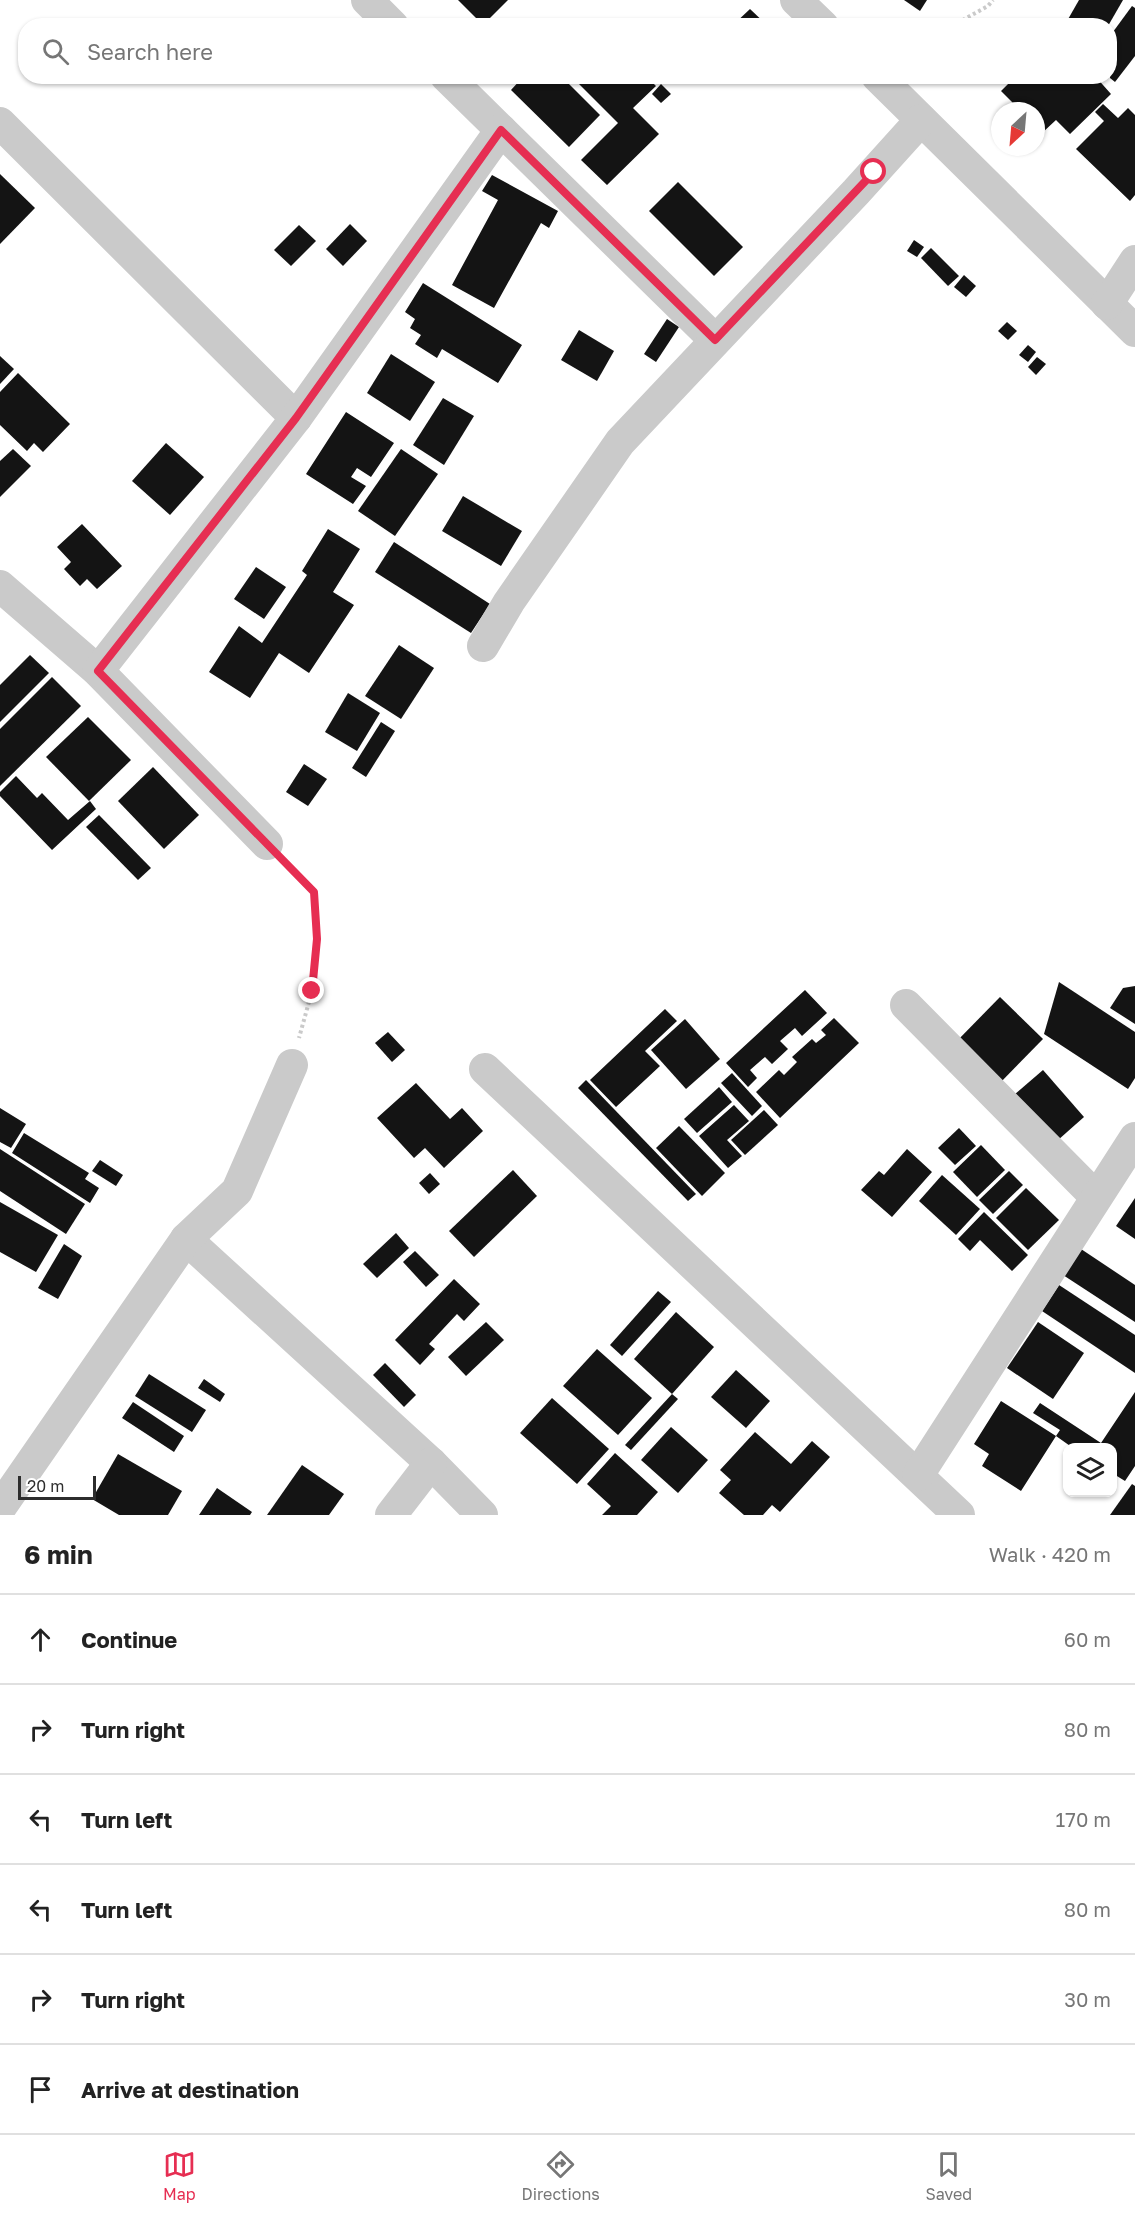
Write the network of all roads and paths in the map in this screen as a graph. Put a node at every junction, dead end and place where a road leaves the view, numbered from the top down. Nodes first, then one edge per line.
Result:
1 (367, 0) edge
2 (796, 0) edge
3 (993, 0) edge
4 (385, 18) edge
5 (815, 18) edge
6 (966, 18) edge
7 (454, 84) edge
8 (885, 84) edge
9 (921, 120) junction
10 (0, 123) edge
11 (501, 130) junction
12 (1135, 261) edge
13 (1107, 304) junction
14 (1135, 331) edge
15 (715, 340) junction
16 (296, 418) junction
17 (0, 586) edge
18 (483, 646) dead end
19 (98, 671) junction
20 (267, 844) joint
21 (906, 1005) dead end
22 (292, 1065) joint
23 (485, 1069) dead end
24 (1135, 1138) edge
25 (1096, 1197) junction
26 (186, 1239) junction
27 (431, 1463) junction
28 (918, 1475) junction
29 (0, 1508) edge
30 (391, 1515) edge
31 (482, 1515) edge
32 (959, 1515) edge

1 - 4 street
2 - 5 street
3 - 6 path
7 - 11 street
8 - 9 street
9 - 13 street
9 - 15 street
10 - 16 street
11 - 15 street
11 - 16 street
12 - 13 street
13 - 14 street
15 - 18 street
16 - 19 street
17 - 19 street
19 - 20 street
20 - 22 path
21 - 25 street
22 - 26 street
23 - 28 street
24 - 25 street
25 - 28 street
26 - 27 street
26 - 29 street
27 - 30 street
27 - 31 street
28 - 32 street

